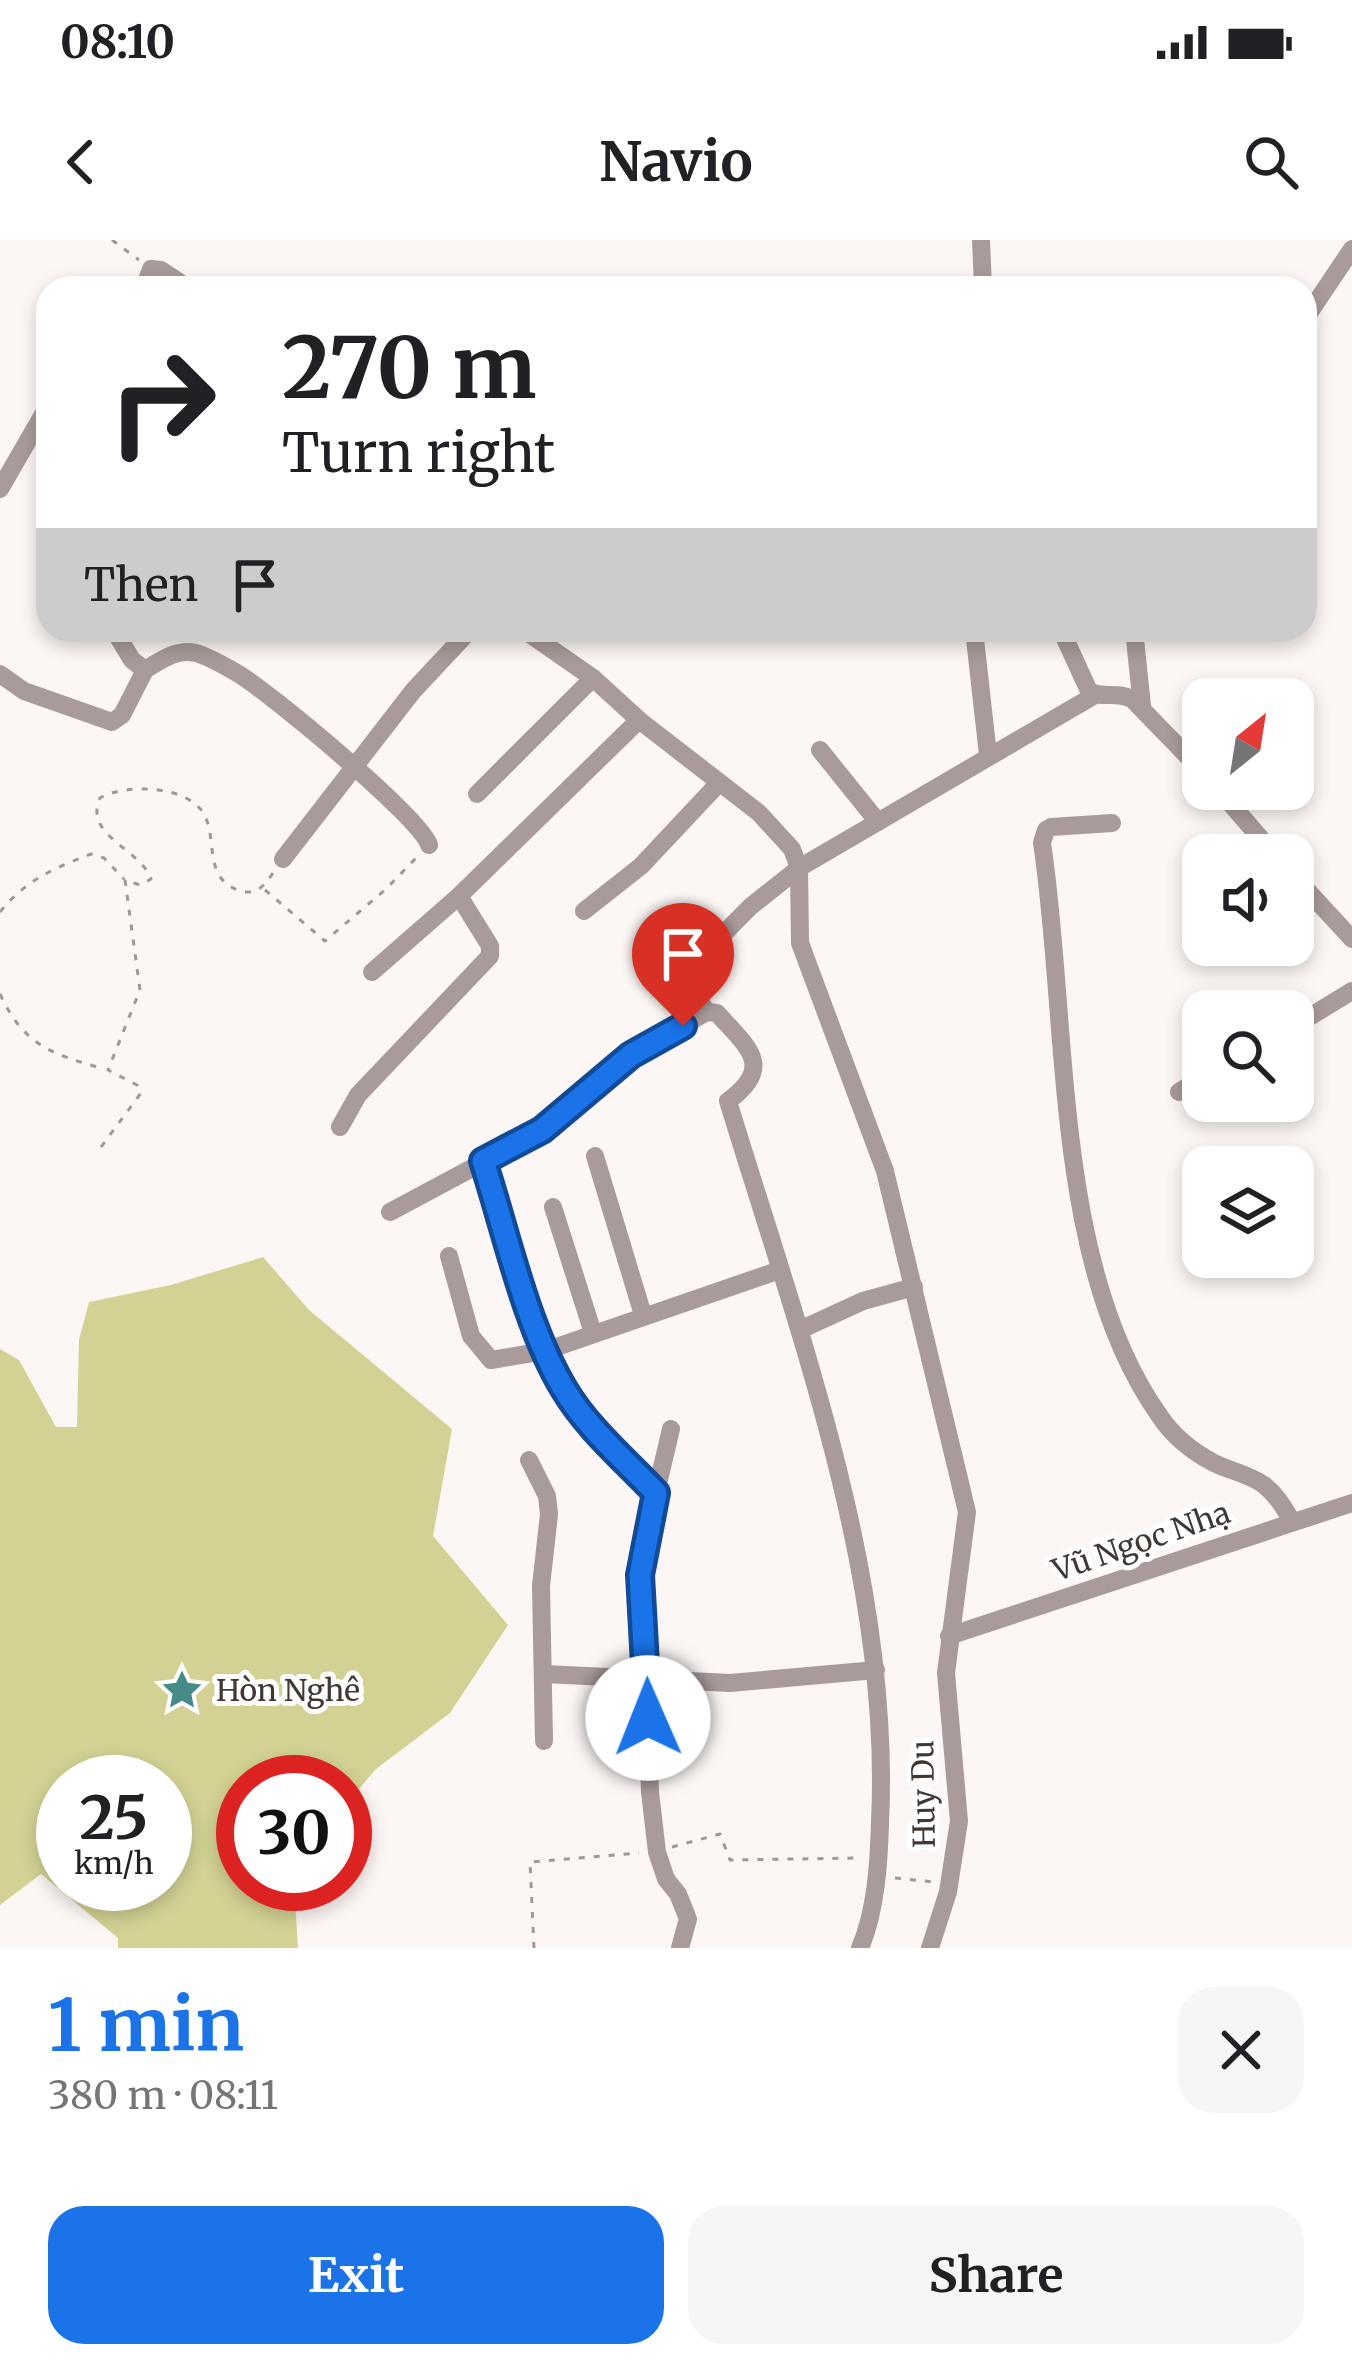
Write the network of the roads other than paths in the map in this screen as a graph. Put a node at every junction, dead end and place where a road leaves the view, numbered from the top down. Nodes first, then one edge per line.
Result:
1 (981, 240) edge
2 (1352, 249) edge
3 (982, 276) edge
4 (1317, 302) edge
5 (36, 427) edge
6 (0, 489) edge
7 (122, 642) edge
8 (459, 642) edge
9 (541, 642) edge
10 (975, 642) edge
11 (1066, 642) edge
12 (1136, 642) edge
13 (145, 670) junction
14 (0, 674) edge
15 (592, 678) junction
16 (1095, 695) junction
17 (1142, 706) junction
18 (639, 720) junction
19 (1182, 749) edge
20 (820, 750) dead end
21 (988, 754) junction
22 (352, 767) junction
23 (718, 784) junction
24 (477, 794) dead end
25 (1236, 810) edge
26 (878, 822) junction
27 (1112, 823) dead end
28 (1257, 834) edge
29 (429, 845) road end
30 (283, 859) road end
31 (800, 868) junction
32 (459, 896) junction
33 (1314, 898) edge
34 (584, 911) dead end
35 (1352, 939) edge
36 (372, 972) dead end
37 (1352, 992) edge
38 (707, 1012) junction
39 (1314, 1015) edge
40 (1182, 1091) edge
41 (1179, 1093) dead end
42 (340, 1127) dead end
43 (596, 1156) dead end
44 (483, 1161) junction
45 (553, 1207) dead end
46 (390, 1212) dead end
47 (449, 1256) dead end
48 (780, 1270) junction
49 (914, 1287) junction
50 (643, 1315) junction
51 (802, 1329) junction
52 (593, 1334) junction
53 (545, 1351) junction
54 (671, 1429) dead end
55 (529, 1460) dead end
56 (656, 1493) junction
57 (1352, 1503) edge
58 (1292, 1521) junction
59 (949, 1636) junction
60 (876, 1670) junction
61 (545, 1674) junction
62 (647, 1681) junction
63 (544, 1741) dead end
64 (680, 1948) edge
65 (860, 1948) edge
66 (930, 1948) edge

1 - 3 street
2 - 4 street
5 - 6 street
7 - 13 street
8 - 22 street
9 - 15 street
10 - 21 street
11 - 16 street
12 - 17 street
13 - 14 street
13 - 22 street
15 - 18 street
15 - 24 street
16 - 17 street
16 - 21 street
17 - 19 street
18 - 23 street
18 - 32 street
20 - 26 street
21 - 26 street
22 - 29 street
22 - 30 street
23 - 31 street
23 - 34 street
25 - 28 street
26 - 31 street
27 - 58 street
31 - 38 street
31 - 49 street, Huy Du
32 - 36 street
32 - 42 street
33 - 35 street
37 - 39 street
38 - 44 street
38 - 48 street
40 - 41 street
43 - 50 street
44 - 46 street
44 - 53 street
45 - 52 street
47 - 53 street
48 - 50 street
48 - 51 street
49 - 51 street
49 - 59 street, Huy Du
50 - 52 street
51 - 60 street
52 - 53 street
53 - 56 street
54 - 56 street
55 - 61 street
56 - 62 street
57 - 58 street, Vũ Ngọc Nhạ
58 - 59 street, Vũ Ngọc Nhạ
59 - 66 street, Huy Du
60 - 62 street
60 - 65 street
61 - 62 street
61 - 63 street
62 - 64 street

